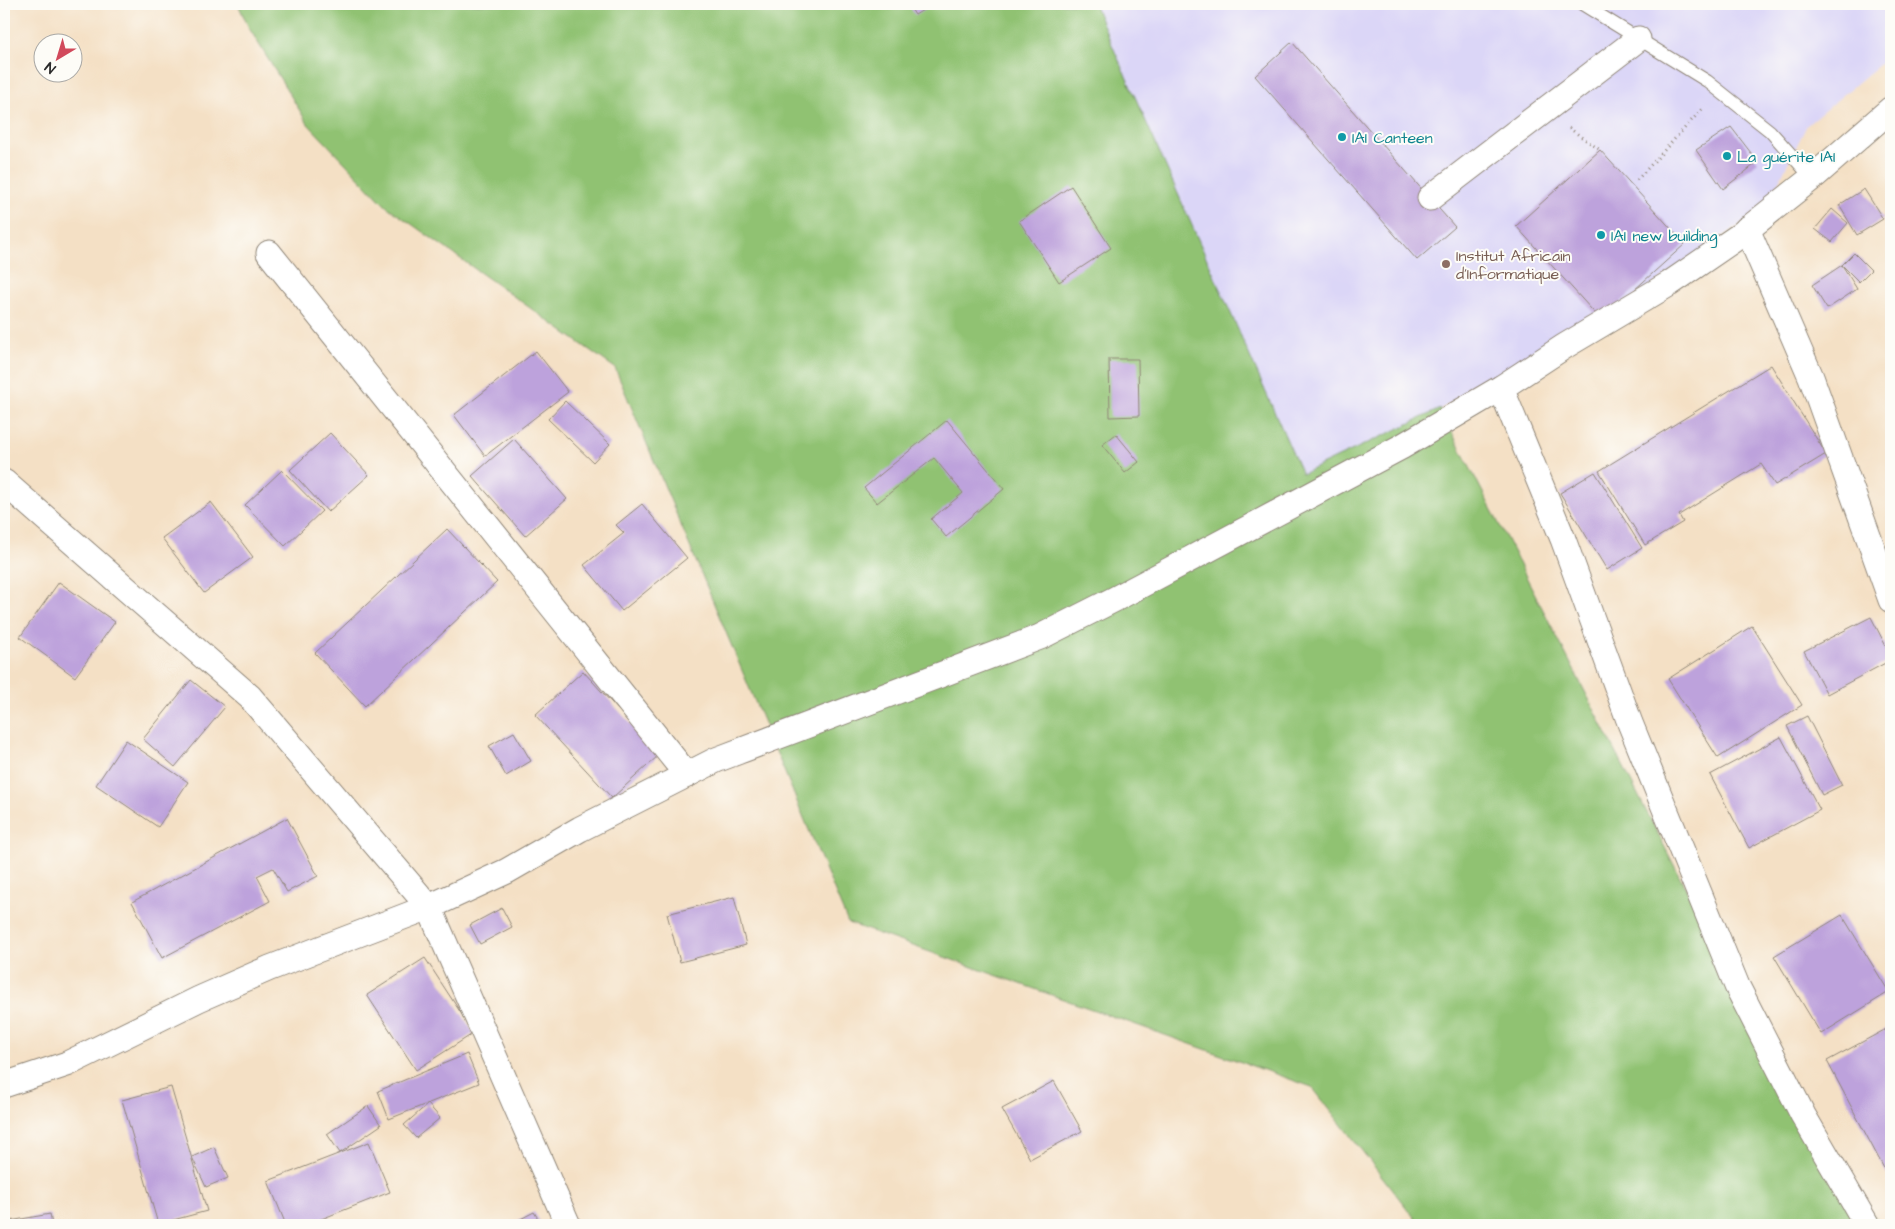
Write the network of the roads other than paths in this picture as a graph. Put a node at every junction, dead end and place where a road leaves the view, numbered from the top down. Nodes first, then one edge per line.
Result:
1 (1582, 4) edge
2 (1638, 39) junction
3 (1891, 109) edge
4 (1812, 178) junction
5 (1430, 198) dead end
6 (1747, 229) junction
7 (269, 253) dead end
8 (1501, 388) junction
9 (4, 482) edge
10 (1891, 600) edge
11 (687, 775) junction
12 (429, 907) junction
13 (4, 1085) edge
14 (568, 1225) edge
15 (1867, 1225) edge

1 - 2 lane
2 - 4 lane
2 - 5 street
3 - 4 street
4 - 6 street
6 - 8 street
6 - 10 street
7 - 11 street
8 - 11 street
8 - 15 street
9 - 12 street
11 - 12 street
12 - 13 street
12 - 14 street

